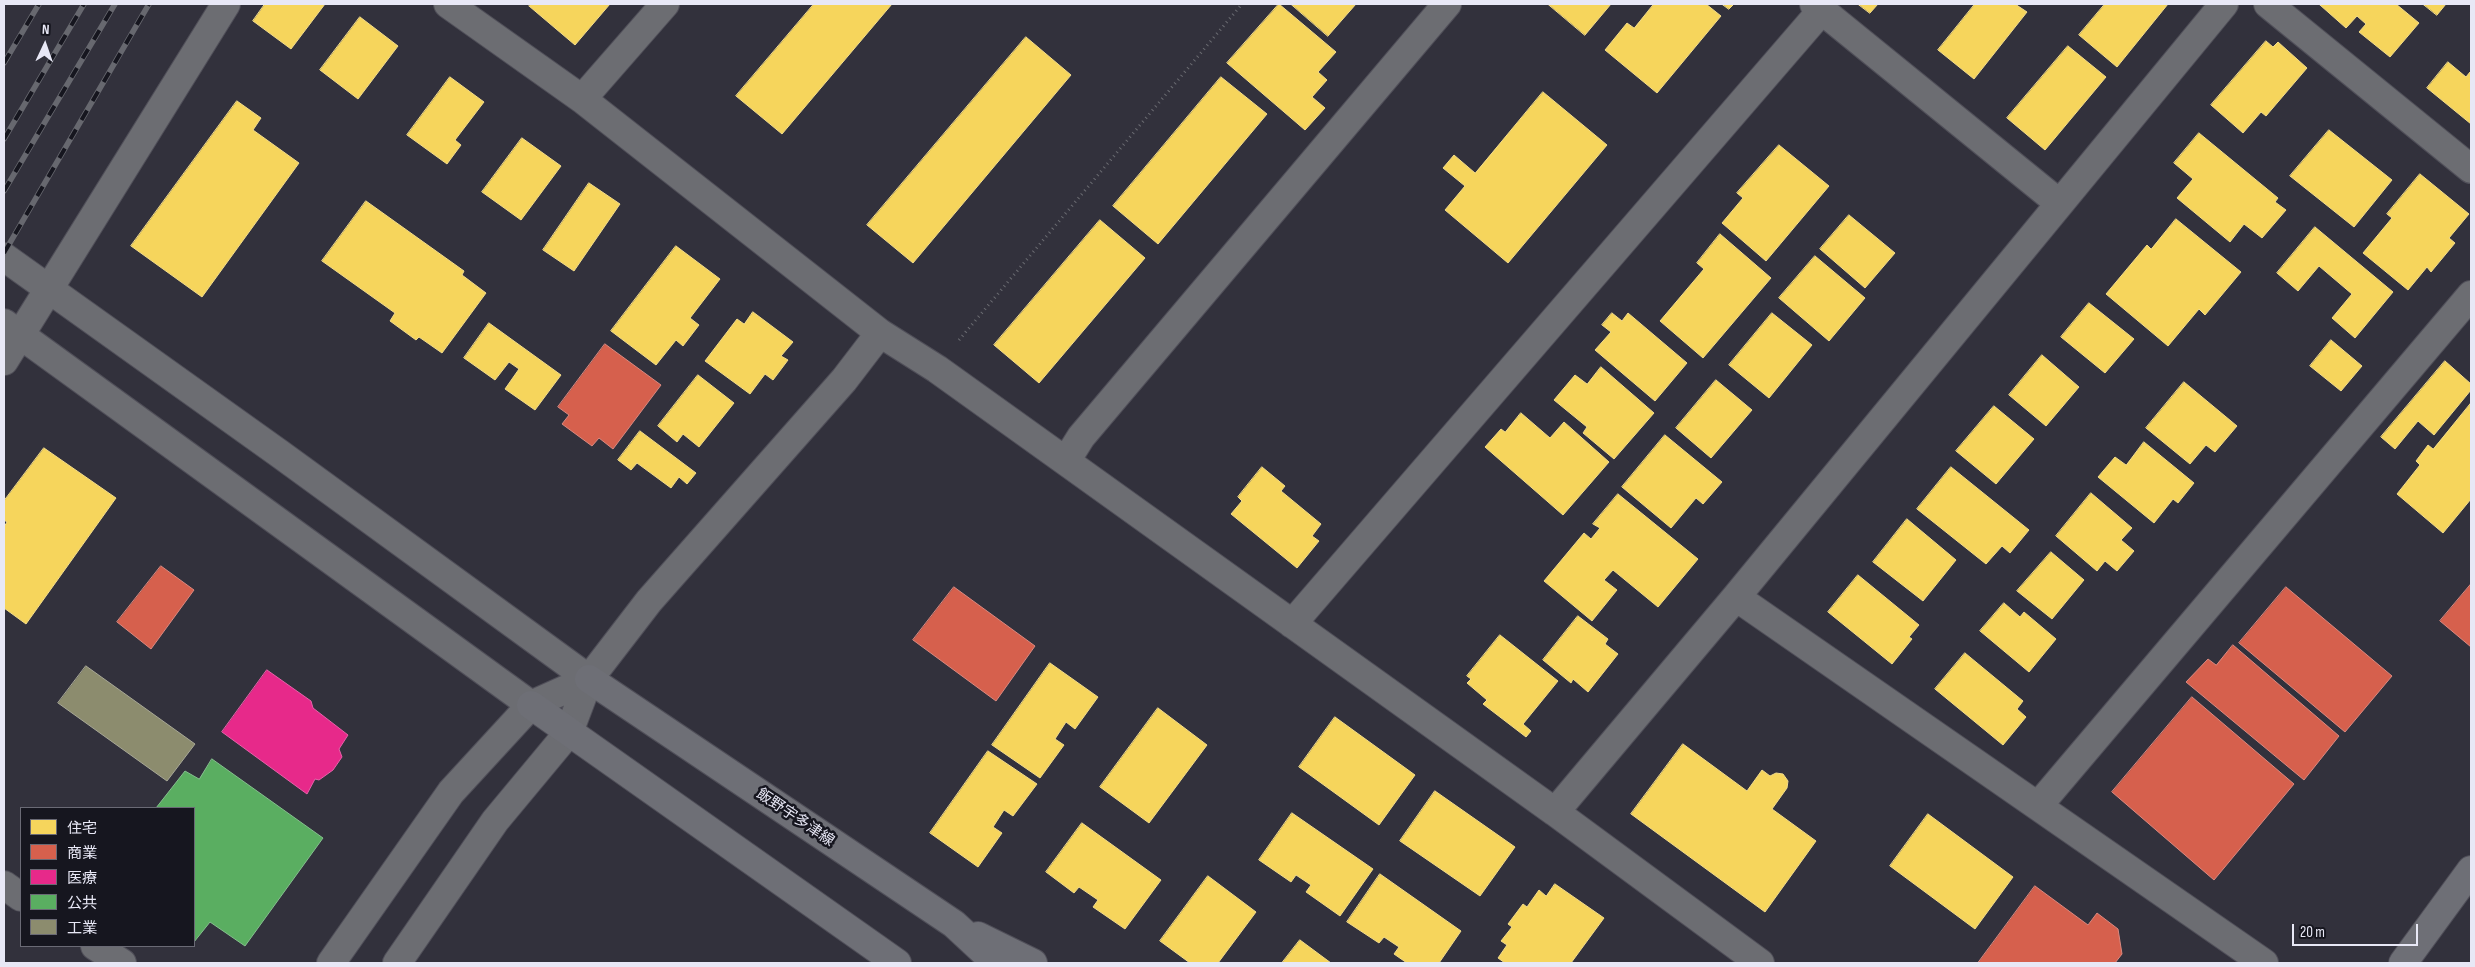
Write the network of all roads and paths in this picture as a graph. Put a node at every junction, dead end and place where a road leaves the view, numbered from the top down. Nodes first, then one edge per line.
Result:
1 (226, 4) edge
2 (448, 4) edge
3 (665, 4) edge
4 (1242, 4) edge
5 (1447, 4) edge
6 (2224, 4) edge
7 (2268, 4) edge
8 (1818, 7) edge
9 (582, 99) junction
10 (2471, 169) edge
11 (2059, 203) junction
12 (4, 257) edge
13 (48, 290) junction
14 (2471, 295) edge
15 (12, 329) edge
16 (966, 331) dead end
17 (880, 333) junction
18 (4, 361) edge
19 (1066, 461) junction
20 (1736, 597) junction
21 (1292, 624) junction
22 (589, 679) junction
23 (531, 705) junction
24 (569, 732) junction
25 (2038, 806) junction
26 (1555, 812) junction
27 (2471, 870) edge
28 (4, 885) edge
29 (20, 896) edge
30 (954, 924) junction
31 (97, 947) edge
32 (122, 963) edge
33 (331, 963) edge
34 (397, 963) edge
35 (897, 963) edge
36 (996, 963) edge
37 (1033, 963) edge
38 (1760, 963) edge
39 (2264, 963) edge
40 (2402, 963) edge

1 - 13 street
2 - 9 street
3 - 9 street
4 - 16 path
5 - 19 street
6 - 11 street
7 - 10 street
8 - 11 street
8 - 21 street
9 - 17 street
11 - 20 street
12 - 13 street
13 - 15 street
13 - 22 street
14 - 25 street
15 - 18 street
15 - 23 street
17 - 19 street
17 - 22 street
19 - 21 street
20 - 25 street
20 - 26 street
21 - 26 street
22 - 23 street
22 - 24 street
22 - 30 main road, 飯野宇多津線
23 - 24 main road
23 - 33 street
24 - 34 street
24 - 35 main road
25 - 39 street
26 - 38 street
27 - 40 main road
28 - 29 street
30 - 36 main road, 飯野宇多津線
30 - 37 main road
31 - 32 street

